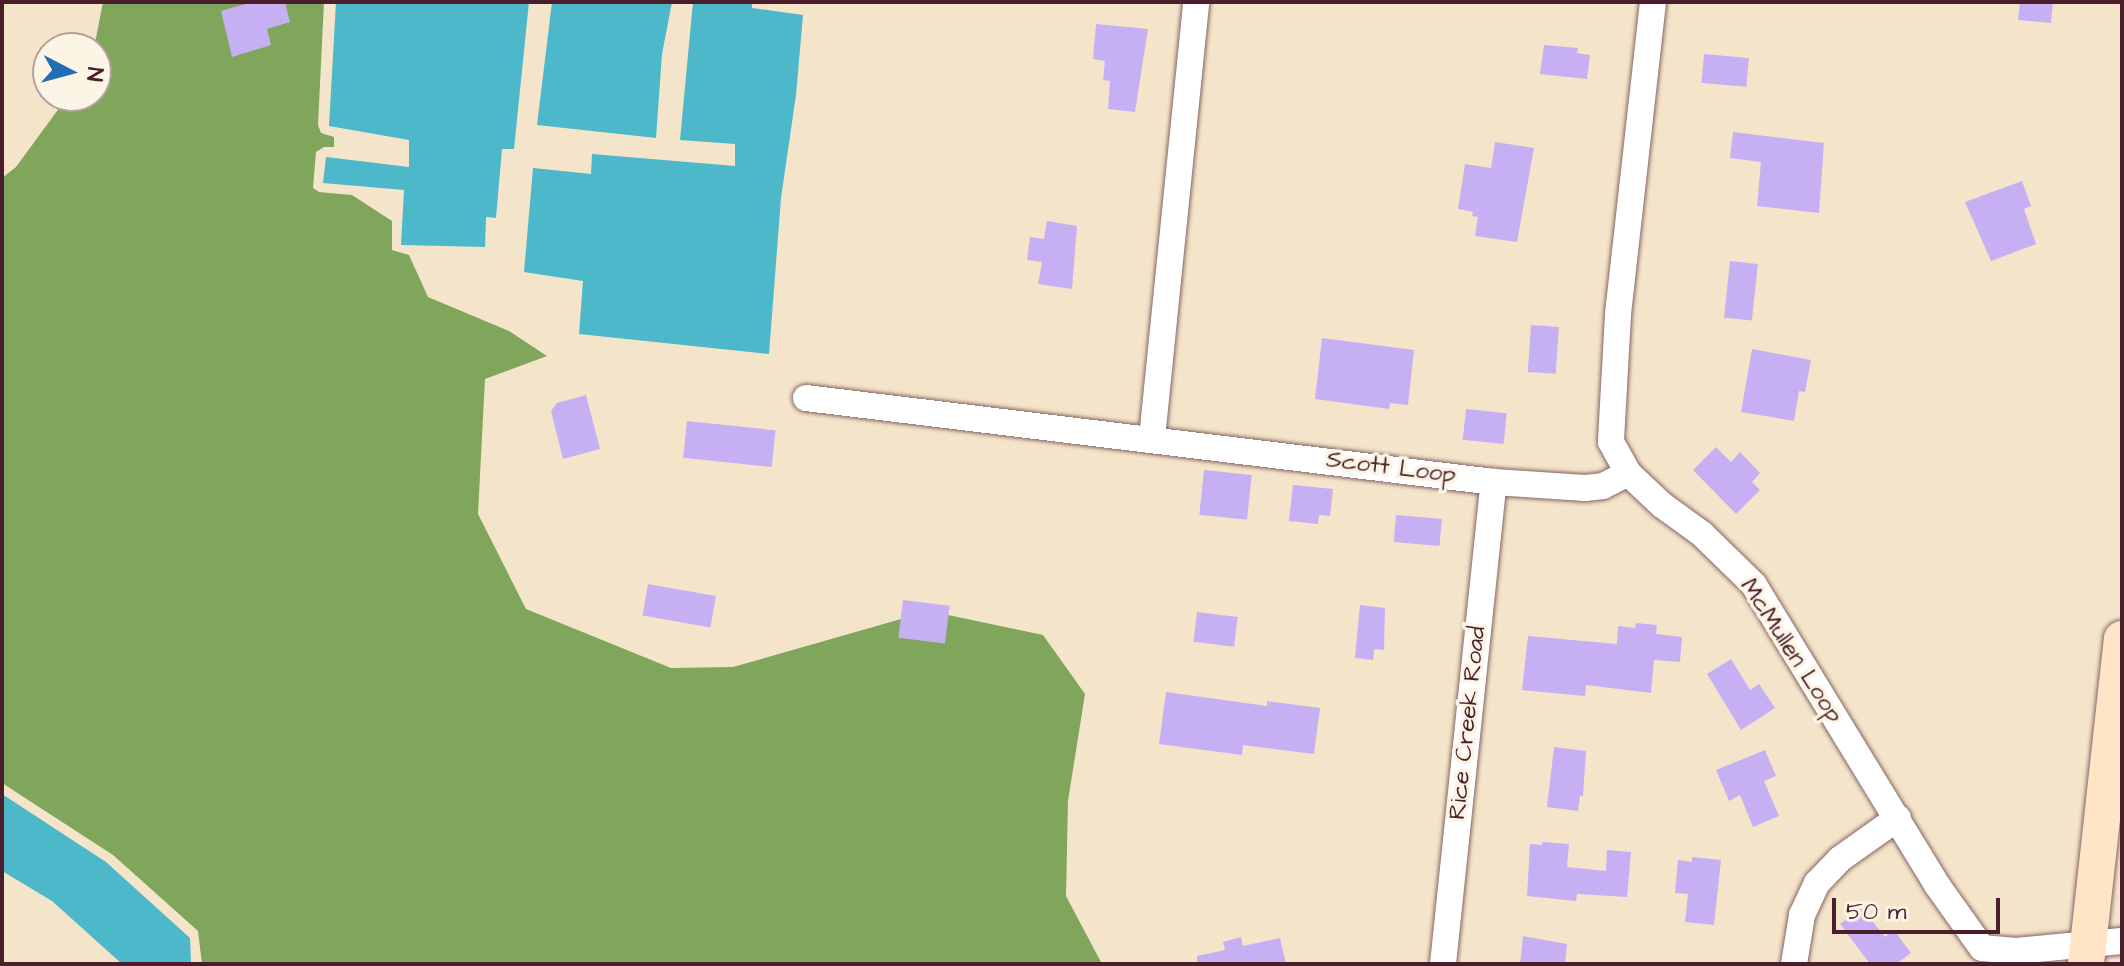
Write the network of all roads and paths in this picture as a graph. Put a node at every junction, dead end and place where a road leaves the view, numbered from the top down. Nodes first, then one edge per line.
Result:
1 (1196, 2) edge
2 (1653, 2) edge
3 (806, 398) dead end
4 (1152, 438) junction
5 (1628, 473) junction
6 (1494, 482) junction
7 (2122, 639) edge
8 (1898, 818) junction
9 (2099, 949) edge
10 (1443, 964) edge
11 (1794, 964) edge

1 - 4 street
2 - 5 street, McMullen Loop
3 - 4 street, Scott Loop
4 - 6 street, Scott Loop
5 - 6 street, Scott Loop
5 - 8 street, McMullen Loop
6 - 10 street, Rice Creek Road
7 - 9 street
8 - 9 street, McMullen Loop
8 - 11 street

